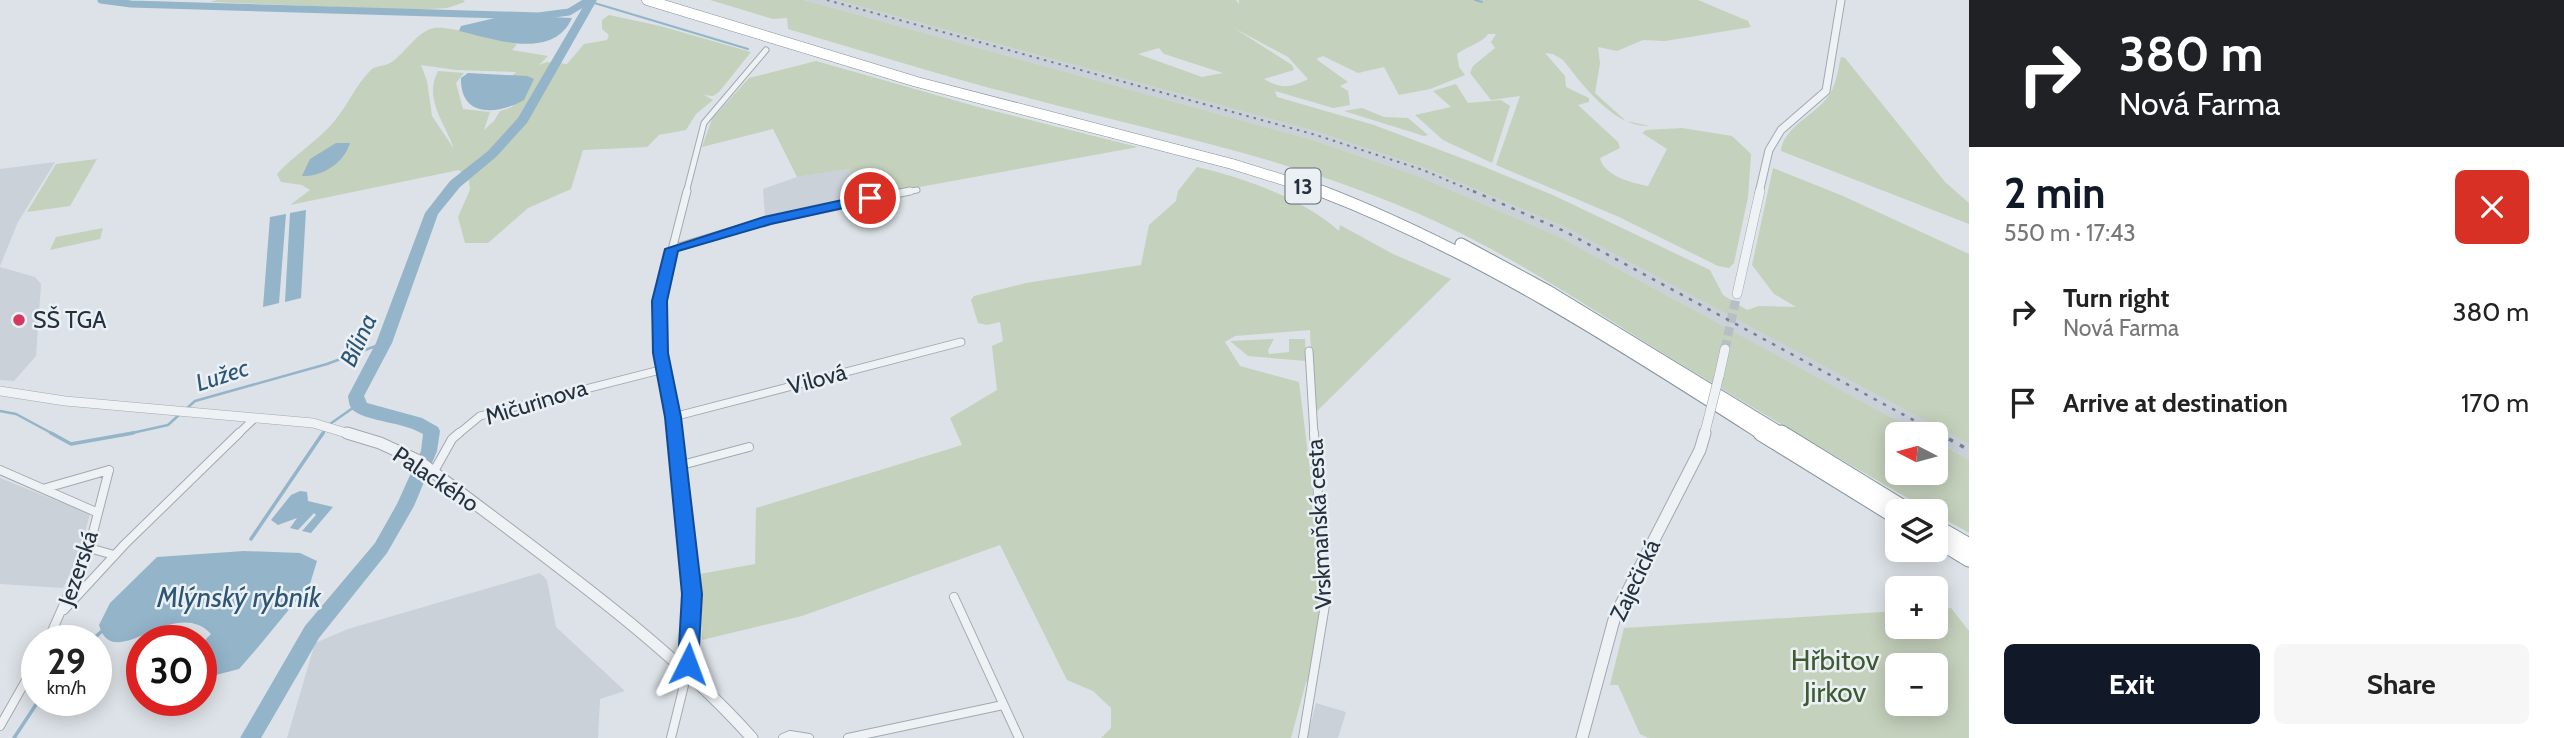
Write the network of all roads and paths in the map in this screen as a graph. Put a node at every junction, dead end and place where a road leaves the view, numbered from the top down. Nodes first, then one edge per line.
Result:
1 (647, 0) edge
2 (666, 0) edge
3 (1841, 0) edge
4 (766, 50) dead end
5 (917, 190) dead end
6 (672, 249) junction
7 (1737, 294) tunnel mouth
8 (961, 342) dead end
9 (1725, 349) tunnel mouth
10 (1309, 351) dead end
11 (664, 369) junction
12 (0, 391) edge
13 (673, 417) junction
14 (255, 418) junction
15 (749, 447) dead end
16 (678, 466) junction
17 (0, 470) edge
18 (433, 473) junction
19 (46, 488) junction
20 (1888, 499) edge
21 (1885, 510) edge
22 (96, 512) junction
23 (1948, 534) edge
24 (1948, 546) edge
25 (1969, 546) edge
26 (89, 548) junction
27 (114, 555) junction
28 (1969, 559) edge
29 (954, 597) dead end
30 (64, 610) junction
31 (56, 625) edge
32 (687, 673) junction
33 (21, 689) edge
34 (1003, 705) junction
35 (0, 726) edge
36 (671, 738) edge
37 (752, 738) edge
38 (783, 738) edge
39 (809, 738) edge
40 (848, 738) edge
41 (1019, 738) edge
42 (1303, 738) edge
43 (1582, 738) edge

1 - 21 highway, 13
2 - 20 highway, 13
3 - 7 street
4 - 6 street
5 - 6 street
6 - 11 street
8 - 13 street, Vilová
9 - 43 street, Zaječická, bridge
10 - 42 street, Vrskmaňská cesta
11 - 13 street
11 - 18 street, Mičurinova
12 - 14 street, Palackého
13 - 16 street
14 - 18 street, Palackého
14 - 27 street
15 - 16 street
16 - 32 street
17 - 19 street, Jezerská
18 - 32 street, Palackého
19 - 22 street, Jezerská
19 - 22 street
22 - 26 street, Jezerská
23 - 25 highway
24 - 28 highway
26 - 27 street
26 - 30 street, Jezerská
27 - 30 street
29 - 34 street
30 - 31 street, Jezerská
32 - 36 street
32 - 37 street, Palackého
33 - 35 street
34 - 40 street
34 - 41 street
38 - 39 street

